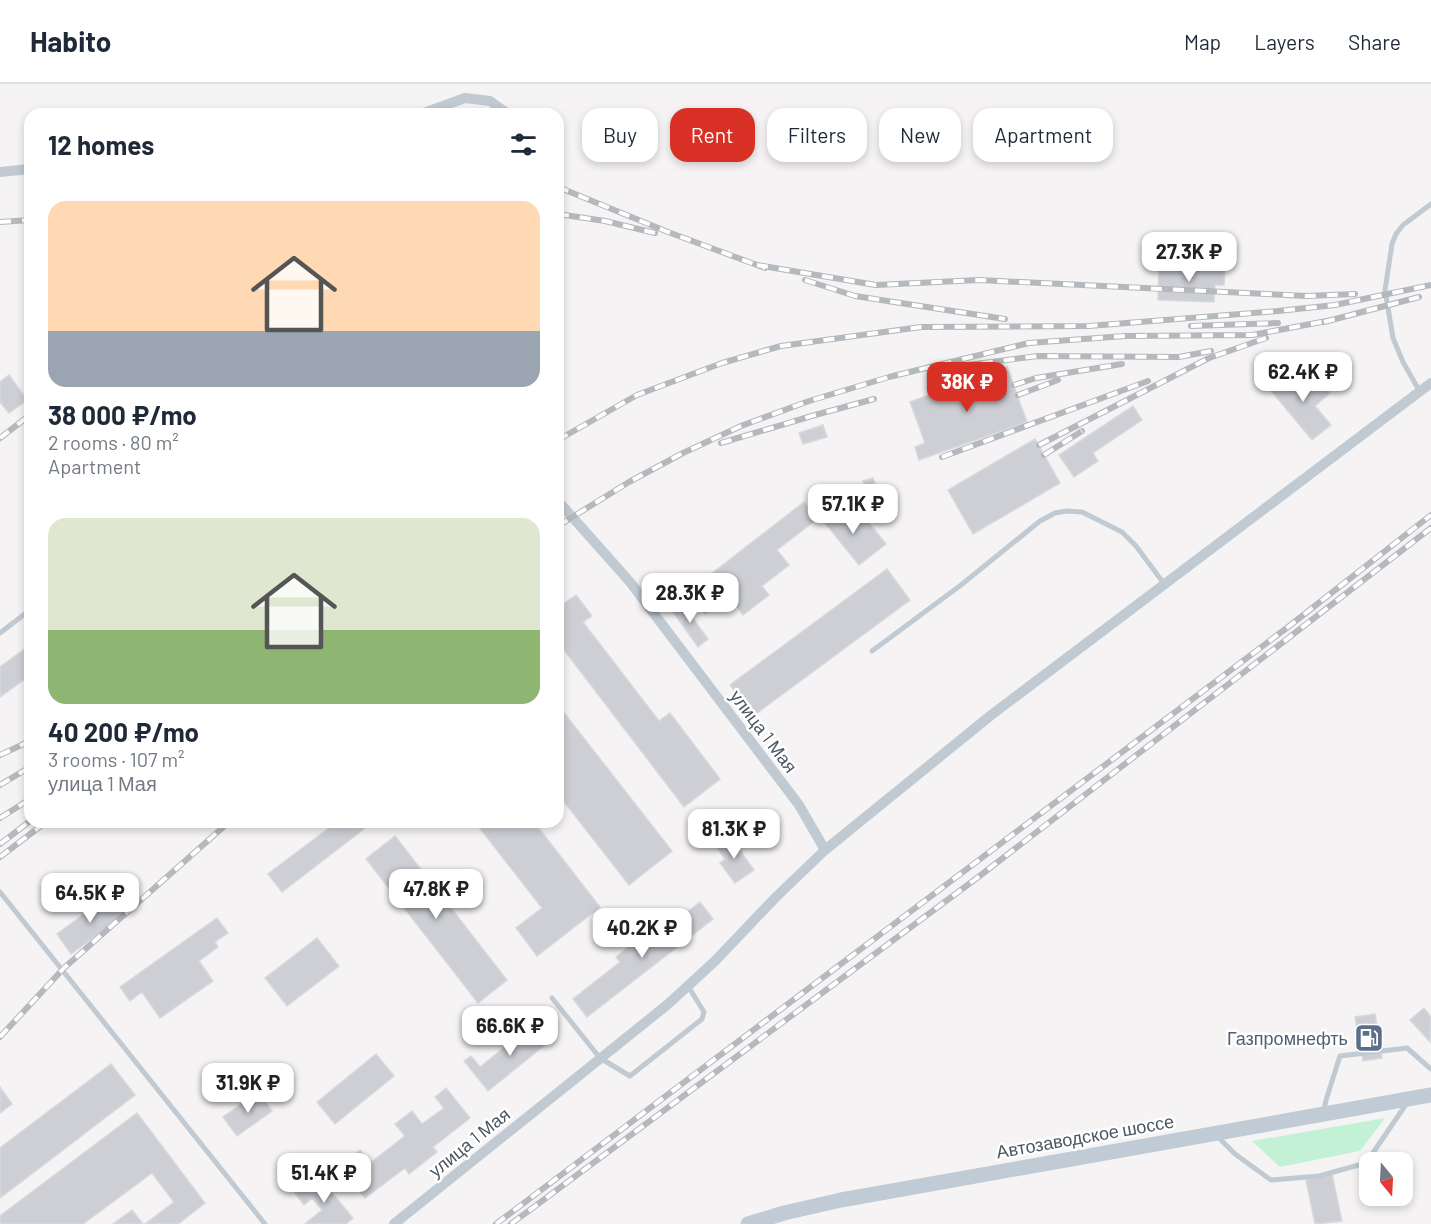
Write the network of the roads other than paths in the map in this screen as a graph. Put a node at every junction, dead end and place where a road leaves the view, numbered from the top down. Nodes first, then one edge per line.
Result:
1 (438, 108) edge
2 (500, 108) edge
3 (24, 170) edge
4 (0, 172) edge
5 (1431, 204) edge
6 (1431, 383) edge
7 (1420, 392) junction
8 (564, 508) edge
9 (1165, 585) junction
10 (24, 615) edge
11 (0, 633) edge
12 (872, 651) dead end
13 (825, 849) junction
14 (0, 892) edge
15 (688, 986) junction
16 (552, 998) dead end
17 (600, 1058) junction
18 (1431, 1069) edge
19 (1431, 1095) edge
20 (1411, 1098) junction
21 (1323, 1113) junction
22 (1214, 1133) junction
23 (265, 1224) edge
24 (394, 1224) edge
25 (748, 1224) edge

1 - 2 street
3 - 4 street
5 - 7 lane
6 - 7 street
7 - 9 street
8 - 13 street, улица 1 Мая
9 - 12 lane
9 - 13 street
10 - 11 lane
13 - 15 street, улица 1 Мая
14 - 23 lane
15 - 17 street, улица 1 Мая
15 - 17 lane
16 - 17 lane
17 - 24 street, улица 1 Мая
18 - 21 lane
19 - 20 main road, Автозаводское шоссе
20 - 21 main road, Автозаводское шоссе
20 - 22 lane
21 - 22 main road, Автозаводское шоссе
22 - 25 main road, Автозаводское шоссе

